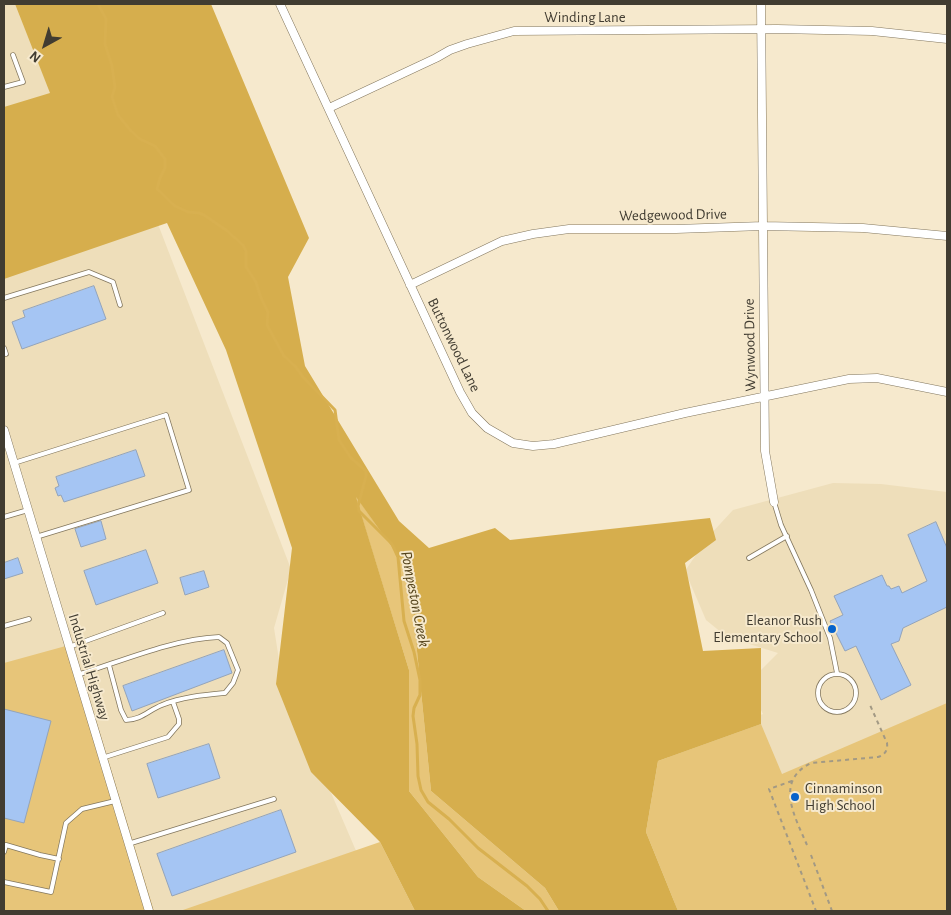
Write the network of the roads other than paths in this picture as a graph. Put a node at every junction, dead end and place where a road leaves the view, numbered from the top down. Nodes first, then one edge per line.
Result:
1 (280, 4) edge
2 (761, 4) edge
3 (761, 30) junction
4 (947, 39) edge
5 (13, 55) dead end
6 (4, 87) edge
7 (329, 108) junction
8 (763, 226) junction
9 (947, 236) edge
10 (410, 285) junction
11 (4, 298) edge
12 (120, 305) dead end
13 (4, 348) edge
14 (6, 354) dead end
15 (947, 392) edge
16 (764, 398) junction
17 (4, 430) edge
18 (6, 449) edge
19 (14, 463) junction
20 (774, 502) joint
21 (28, 510) junction
22 (4, 517) edge
23 (787, 536) junction
24 (36, 537) junction
25 (749, 558) dead end
26 (163, 613) dead end
27 (29, 619) dead end
28 (4, 626) edge
29 (69, 647) junction
30 (109, 665) junction
31 (837, 673) junction
32 (78, 675) junction
33 (173, 702) junction
34 (102, 758) junction
35 (274, 798) dead end
36 (116, 801) junction
37 (128, 844) junction
38 (4, 852) edge
39 (59, 858) junction
40 (4, 882) edge
41 (148, 911) edge

1 - 7 street, Buttonwood Lane
2 - 3 street, Wynwood Drive
3 - 4 street, Winding Lane
3 - 7 street, Winding Lane
3 - 8 street, Wynwood Drive
5 - 6 lane
7 - 10 street, Buttonwood Lane
8 - 9 street, Wedgewood Drive
8 - 10 street, Wedgewood Drive
8 - 16 street, Wynwood Drive
10 - 16 street, Buttonwood Lane
11 - 12 lane
13 - 14 lane
15 - 16 street, Buttonwood Lane
16 - 20 street, Wynwood Drive
17 - 18 street, Industrial Highway
18 - 19 street, Industrial Highway
19 - 21 street, Industrial Highway
19 - 24 lane
20 - 23 lane, Wynwood Drive
21 - 22 lane
21 - 24 street, Industrial Highway
23 - 25 lane
23 - 31 lane, Wynwood Drive
24 - 29 street, Industrial Highway
26 - 29 lane
27 - 28 lane
29 - 32 street, Industrial Highway
30 - 32 lane
30 - 33 lane
30 - 33 lane
31 - 31 lane
32 - 34 street, Industrial Highway
33 - 34 lane
34 - 36 street, Industrial Highway
35 - 37 lane
36 - 37 street, Industrial Highway
36 - 39 lane
37 - 41 street, Industrial Highway
38 - 39 lane
39 - 40 lane

